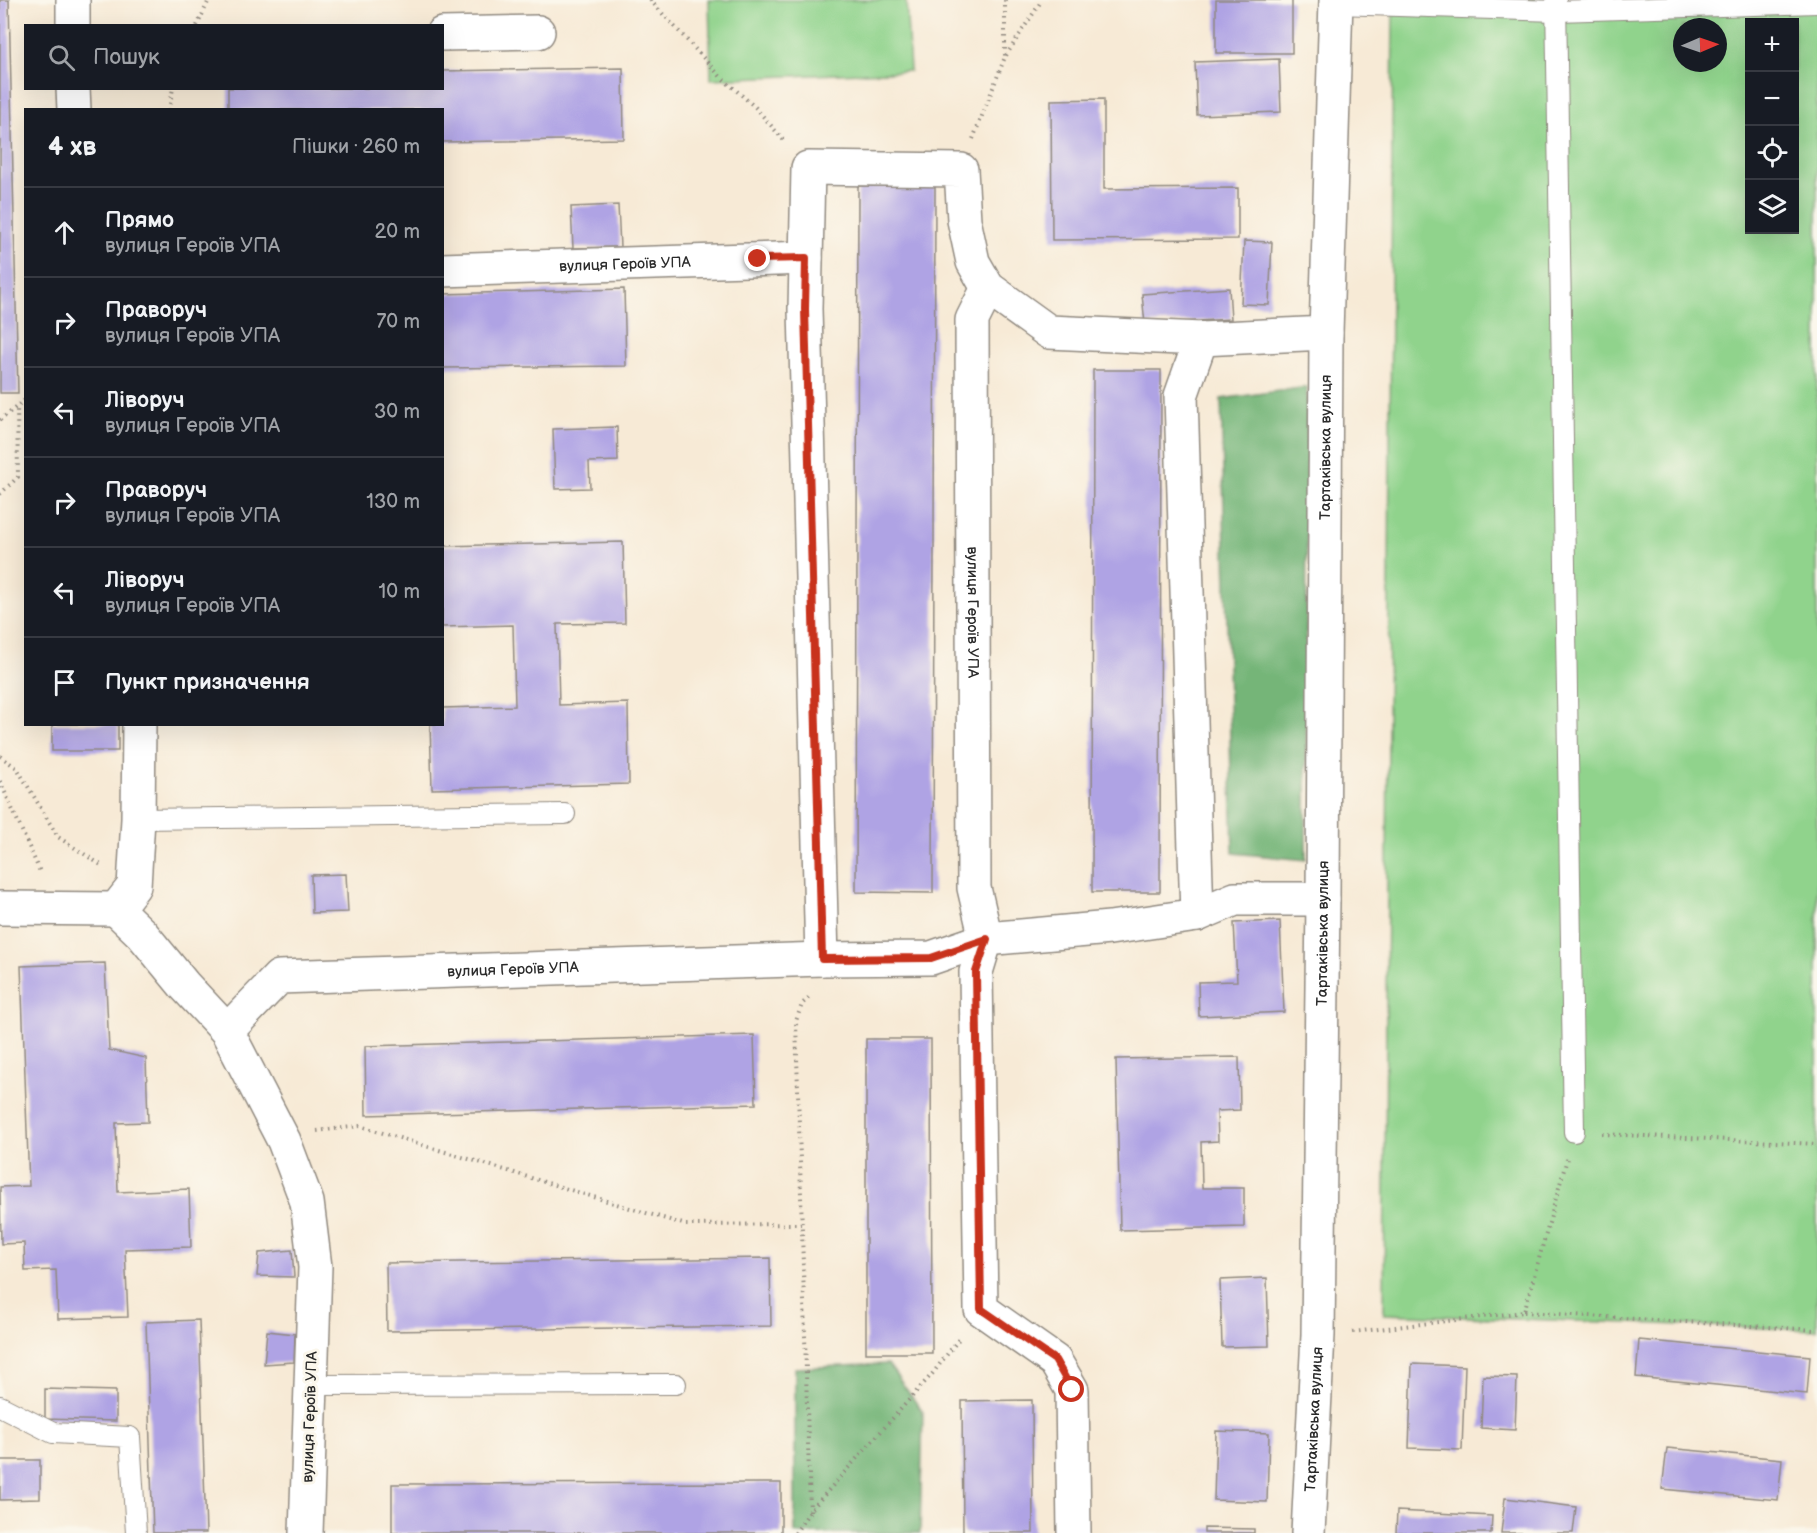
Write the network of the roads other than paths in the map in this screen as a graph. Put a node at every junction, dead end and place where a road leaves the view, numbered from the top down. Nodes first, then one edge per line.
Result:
1 (73, 0) edge
2 (1336, 2) edge
3 (1817, 3) edge
4 (1556, 6) edge
5 (72, 24) edge
6 (538, 32) dead end
7 (444, 34) edge
8 (73, 90) edge
9 (74, 108) edge
10 (806, 258) junction
11 (444, 270) edge
12 (988, 288) junction
13 (1326, 333) junction
14 (1201, 339) junction
15 (139, 726) edge
16 (566, 814) dead end
17 (138, 819) junction
18 (125, 898) junction
19 (1323, 899) junction
20 (0, 908) edge
21 (1197, 915) junction
22 (987, 939) junction
23 (822, 959) junction
24 (227, 1031) junction
25 (1574, 1132) road end
26 (676, 1384) dead end
27 (311, 1385) junction
28 (0, 1406) edge
29 (136, 1533) edge
30 (306, 1533) edge
31 (1074, 1533) edge
32 (1308, 1533) edge

1 - 5 street
2 - 4 lane
2 - 13 street, Тартаківська вулиця
3 - 4 lane
4 - 25 lane
6 - 7 street
8 - 9 street
10 - 11 street, вулиця Героїв УПА
10 - 12 street
10 - 23 street
12 - 14 street
12 - 22 street, вулиця Героїв УПА
13 - 14 street
13 - 19 street, Тартаківська вулиця
14 - 21 street
15 - 17 street
16 - 17 lane
17 - 18 street
18 - 20 street
18 - 24 street, вулиця Героїв УПА
19 - 21 street, вулиця Героїв УПА
19 - 32 street, Тартаківська вулиця
21 - 22 street, вулиця Героїв УПА
22 - 23 street, вулиця Героїв УПА
22 - 31 street
23 - 24 street, вулиця Героїв УПА
24 - 27 street, вулиця Героїв УПА
26 - 27 lane
27 - 30 street, вулиця Героїв УПА
28 - 29 lane

